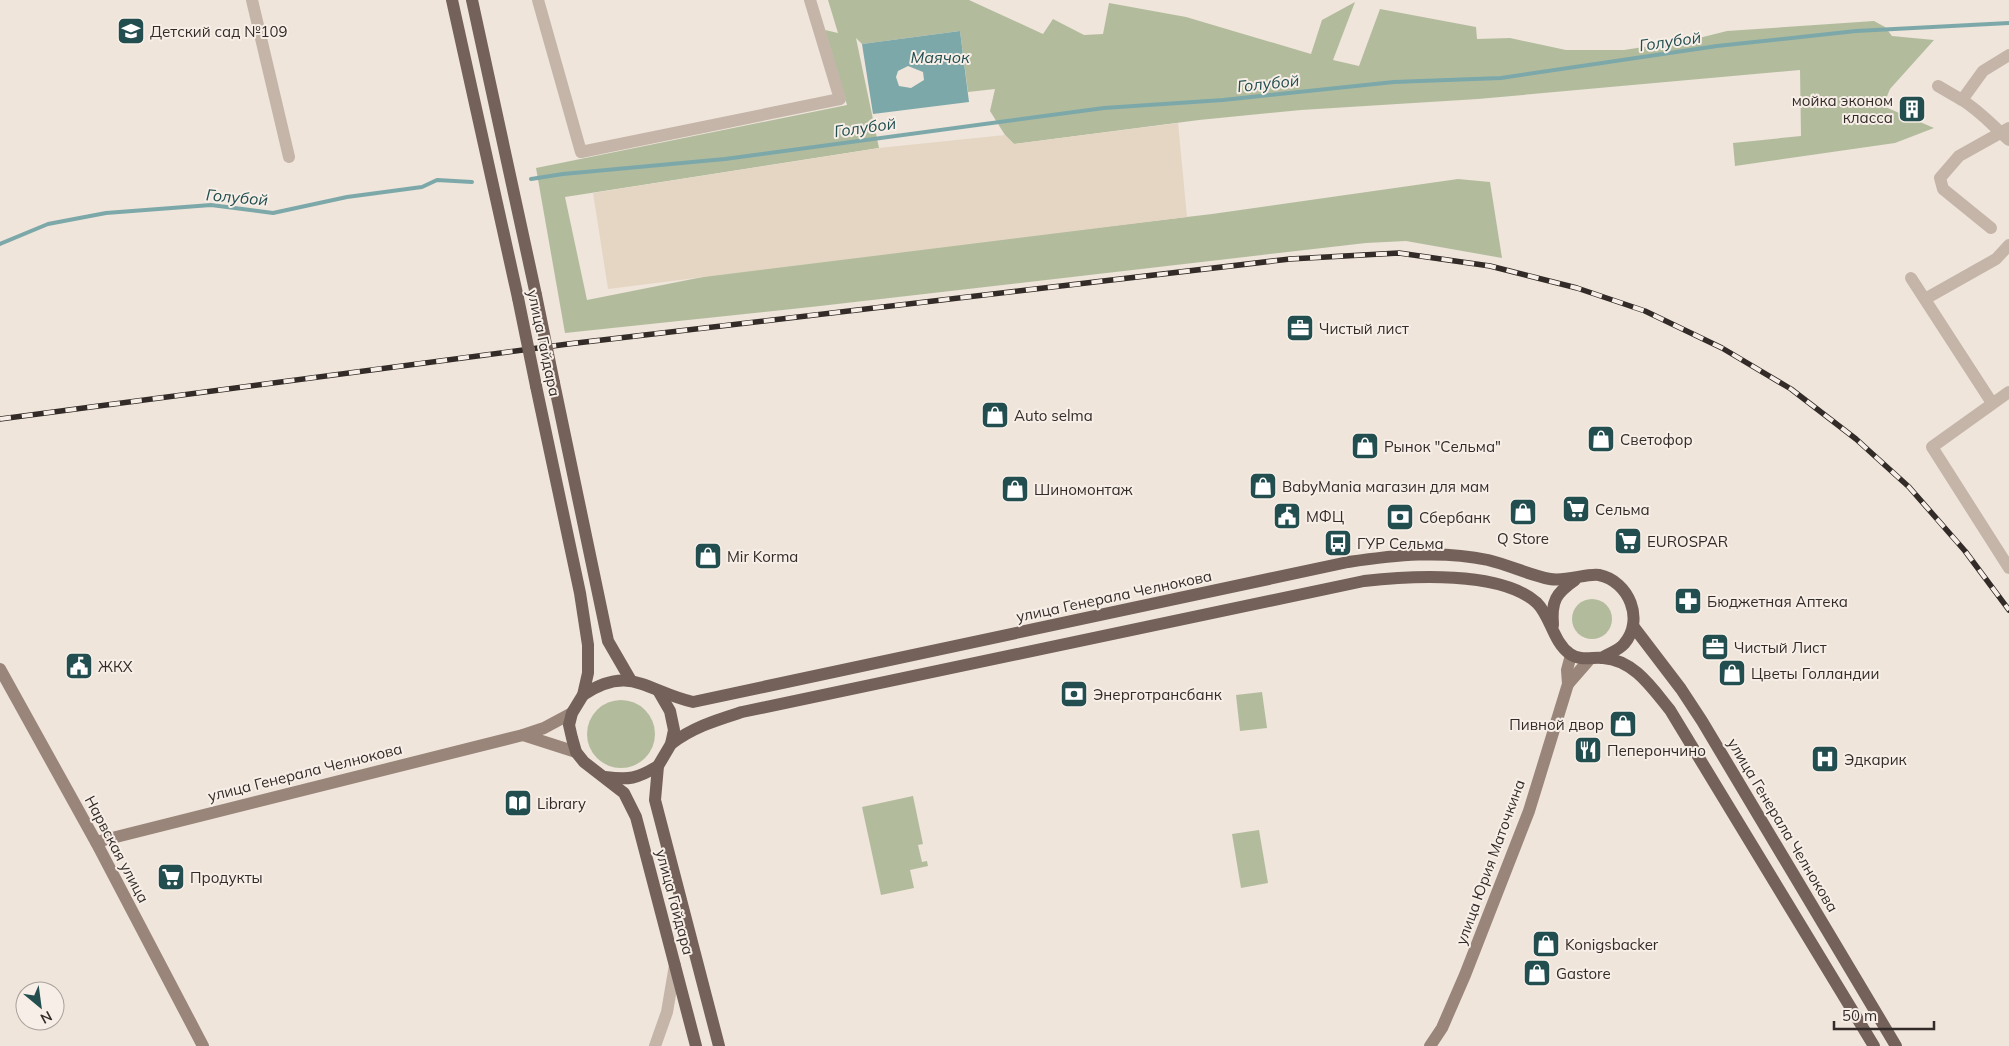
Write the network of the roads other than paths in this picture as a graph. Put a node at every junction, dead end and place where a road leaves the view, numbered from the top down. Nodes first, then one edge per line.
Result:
1 (252, 0) edge
2 (452, 0) edge
3 (472, 0) edge
4 (538, 0) edge
5 (810, 0) edge
6 (2009, 54) edge
7 (1938, 86) dead end
8 (1962, 100) junction
9 (2006, 133) edge
10 (290, 156) dead end
11 (1990, 228) dead end
12 (2009, 244) edge
13 (1911, 278) dead end
14 (1925, 299) junction
15 (2009, 392) edge
16 (1992, 403) junction
17 (2009, 568) edge
18 (1578, 579) junction
19 (1230, 588) junction
20 (1225, 609) junction
21 (1633, 626) junction
22 (1554, 631) junction
23 (1571, 654) junction
24 (1595, 659) junction
25 (0, 669) edge
26 (630, 679) junction
27 (1568, 684) junction
28 (659, 692) junction
29 (583, 695) junction
30 (572, 712) junction
31 (523, 735) junction
32 (671, 744) junction
33 (576, 752) junction
34 (658, 766) junction
35 (605, 777) junction
36 (96, 842) junction
37 (675, 962) junction
38 (203, 1046) edge
39 (655, 1046) edge
40 (696, 1046) edge
41 (719, 1046) edge
42 (1430, 1046) edge
43 (1874, 1046) edge
44 (1896, 1046) edge

1 - 10 street
2 - 29 main road, улица Гайдара, bridge
3 - 26 main road, улица Гайдара, bridge
4 - 5 street
6 - 8 street
7 - 8 street
8 - 9 street
9 - 11 street
12 - 14 street
13 - 14 street
14 - 16 street
15 - 16 street
16 - 17 street
18 - 19 main road, улица Генерала Челнокова
18 - 21 main road, улица Генерала Челнокова
18 - 22 main road
19 - 20 main road
19 - 28 main road, улица Генерала Челнокова
20 - 22 main road
20 - 32 main road
21 - 24 main road
21 - 44 main road, улица Генерала Челнокова
22 - 23 main road
23 - 24 main road
23 - 27 main road, улица Юрия Маточкина
24 - 27 main road, улица Юрия Маточкина
24 - 43 main road
25 - 36 main road, Нарвская улица
26 - 28 main road
26 - 29 main road, улица Гайдара
27 - 42 main road, улица Юрия Маточкина
28 - 32 main road, улица Гайдара
29 - 30 main road, улица Гайдара
30 - 31 main road, улица Генерала Челнокова
30 - 33 main road
31 - 33 main road
31 - 36 main road, улица Генерала Челнокова
32 - 34 main road, улица Гайдара
33 - 35 main road, улица Гайдара
34 - 35 main road
34 - 41 main road, улица Гайдара
35 - 37 main road, улица Гайдара
36 - 38 main road, Нарвская улица
37 - 39 street
37 - 40 main road, улица Гайдара

